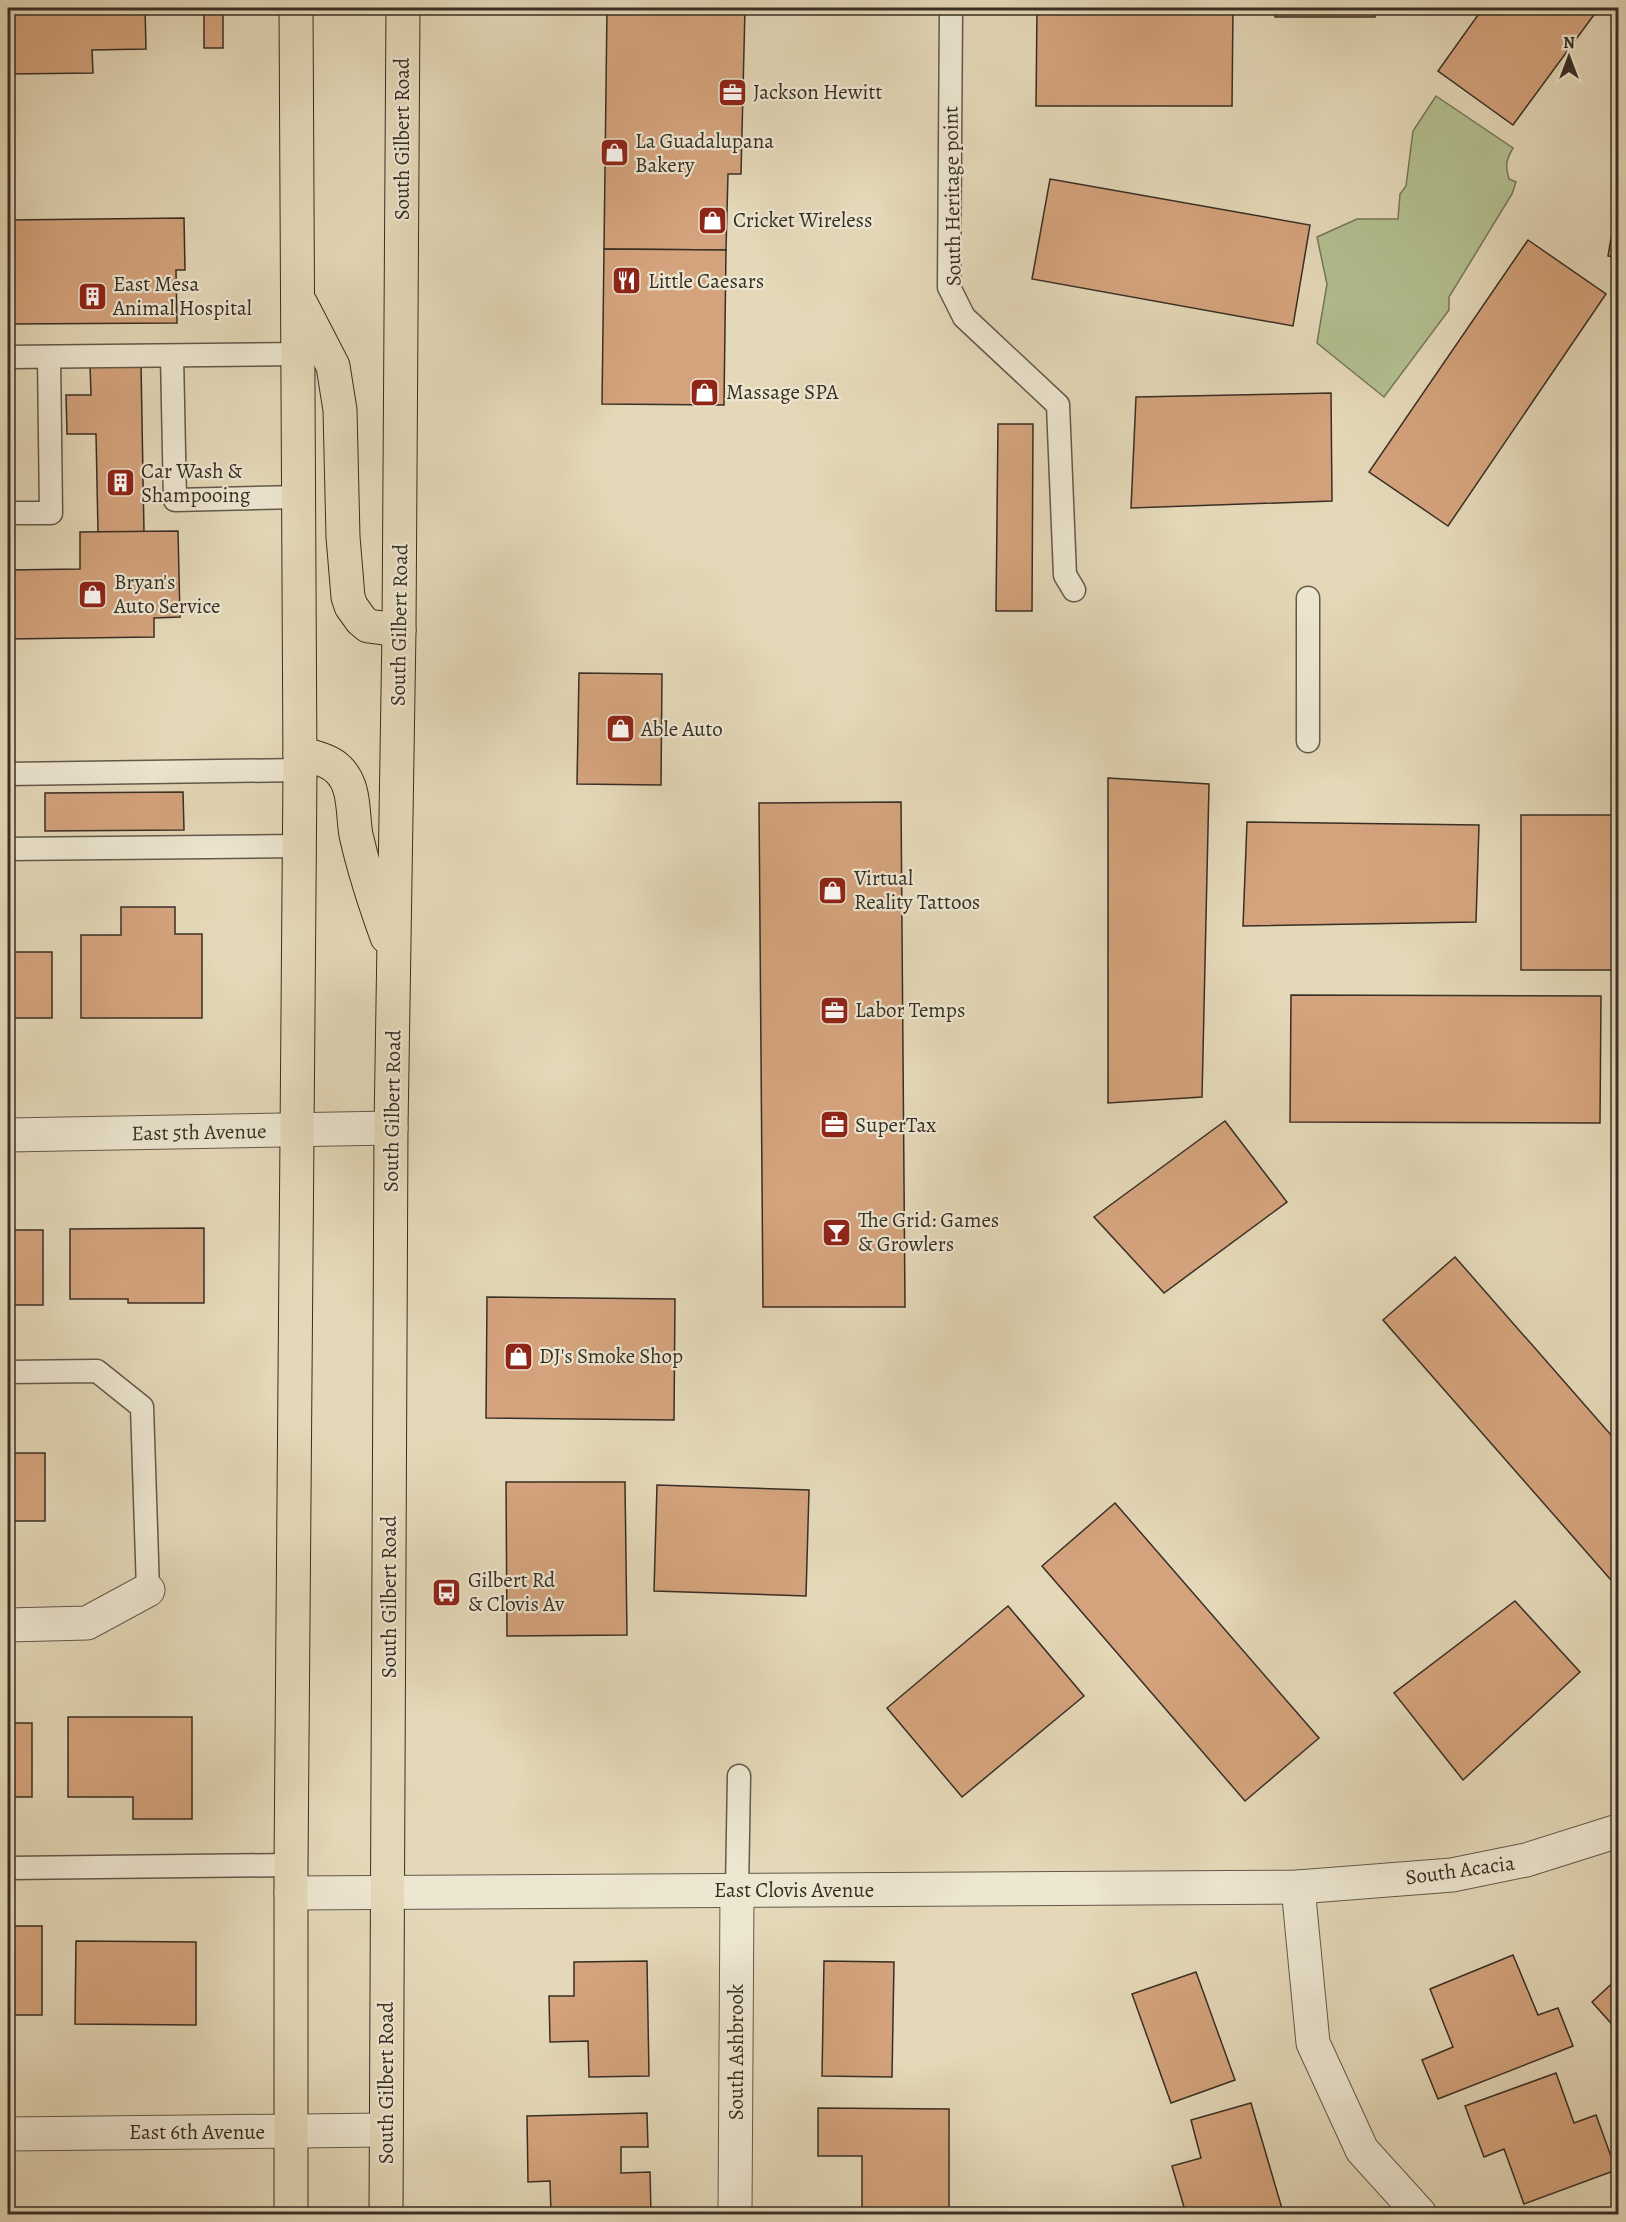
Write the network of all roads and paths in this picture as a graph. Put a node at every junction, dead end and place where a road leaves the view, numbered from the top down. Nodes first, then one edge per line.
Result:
1 (296, 8) edge
2 (403, 8) edge
3 (951, 8) edge
4 (297, 297) junction
5 (298, 354) junction
6 (172, 356) junction
7 (8, 357) edge
8 (49, 357) junction
9 (299, 497) junction
10 (8, 513) edge
11 (1074, 590) dead end
12 (1308, 598) dead end
13 (399, 630) junction
14 (1308, 741) dead end
15 (300, 761) junction
16 (8, 774) edge
17 (300, 846) junction
18 (8, 849) edge
19 (394, 956) junction
20 (391, 1128) junction
21 (297, 1131) junction
22 (8, 1135) edge
23 (8, 1372) edge
24 (148, 1590) joint
25 (8, 1625) edge
26 (739, 1776) dead end
27 (1618, 1831) edge
28 (8, 1868) edge
29 (291, 1879) junction
30 (1298, 1887) junction
31 (737, 1890) junction
32 (387, 1892) junction
33 (386, 2130) junction
34 (291, 2132) junction
35 (8, 2134) edge
36 (291, 2214) edge
37 (386, 2214) edge
38 (735, 2214) edge
39 (1420, 2214) edge

1 - 4 main road
2 - 13 main road, South Gilbert Road
3 - 11 lane, South Heritage point
4 - 5 main road
4 - 13 main road
5 - 6 lane
5 - 9 main road
6 - 8 lane
6 - 9 lane
7 - 8 lane
8 - 10 lane
9 - 15 main road
12 - 14 lane
13 - 19 main road, South Gilbert Road
15 - 16 lane
15 - 17 main road
15 - 19 main road
17 - 18 lane
17 - 21 main road
19 - 20 main road, South Gilbert Road
20 - 21 street, East 5th Avenue
20 - 32 main road, South Gilbert Road
21 - 22 street, East 5th Avenue
21 - 29 main road
23 - 24 lane
24 - 25 street
26 - 31 lane
27 - 30 street, South Acacia
28 - 29 lane
29 - 32 street, East Clovis Avenue
29 - 34 main road
30 - 31 street, East Clovis Avenue
30 - 39 street
31 - 32 street, East Clovis Avenue
31 - 38 street, South Ashbrook
32 - 33 main road, South Gilbert Road
33 - 34 street, East 6th Avenue
33 - 37 main road, South Gilbert Road
34 - 35 street, East 6th Avenue
34 - 36 main road

